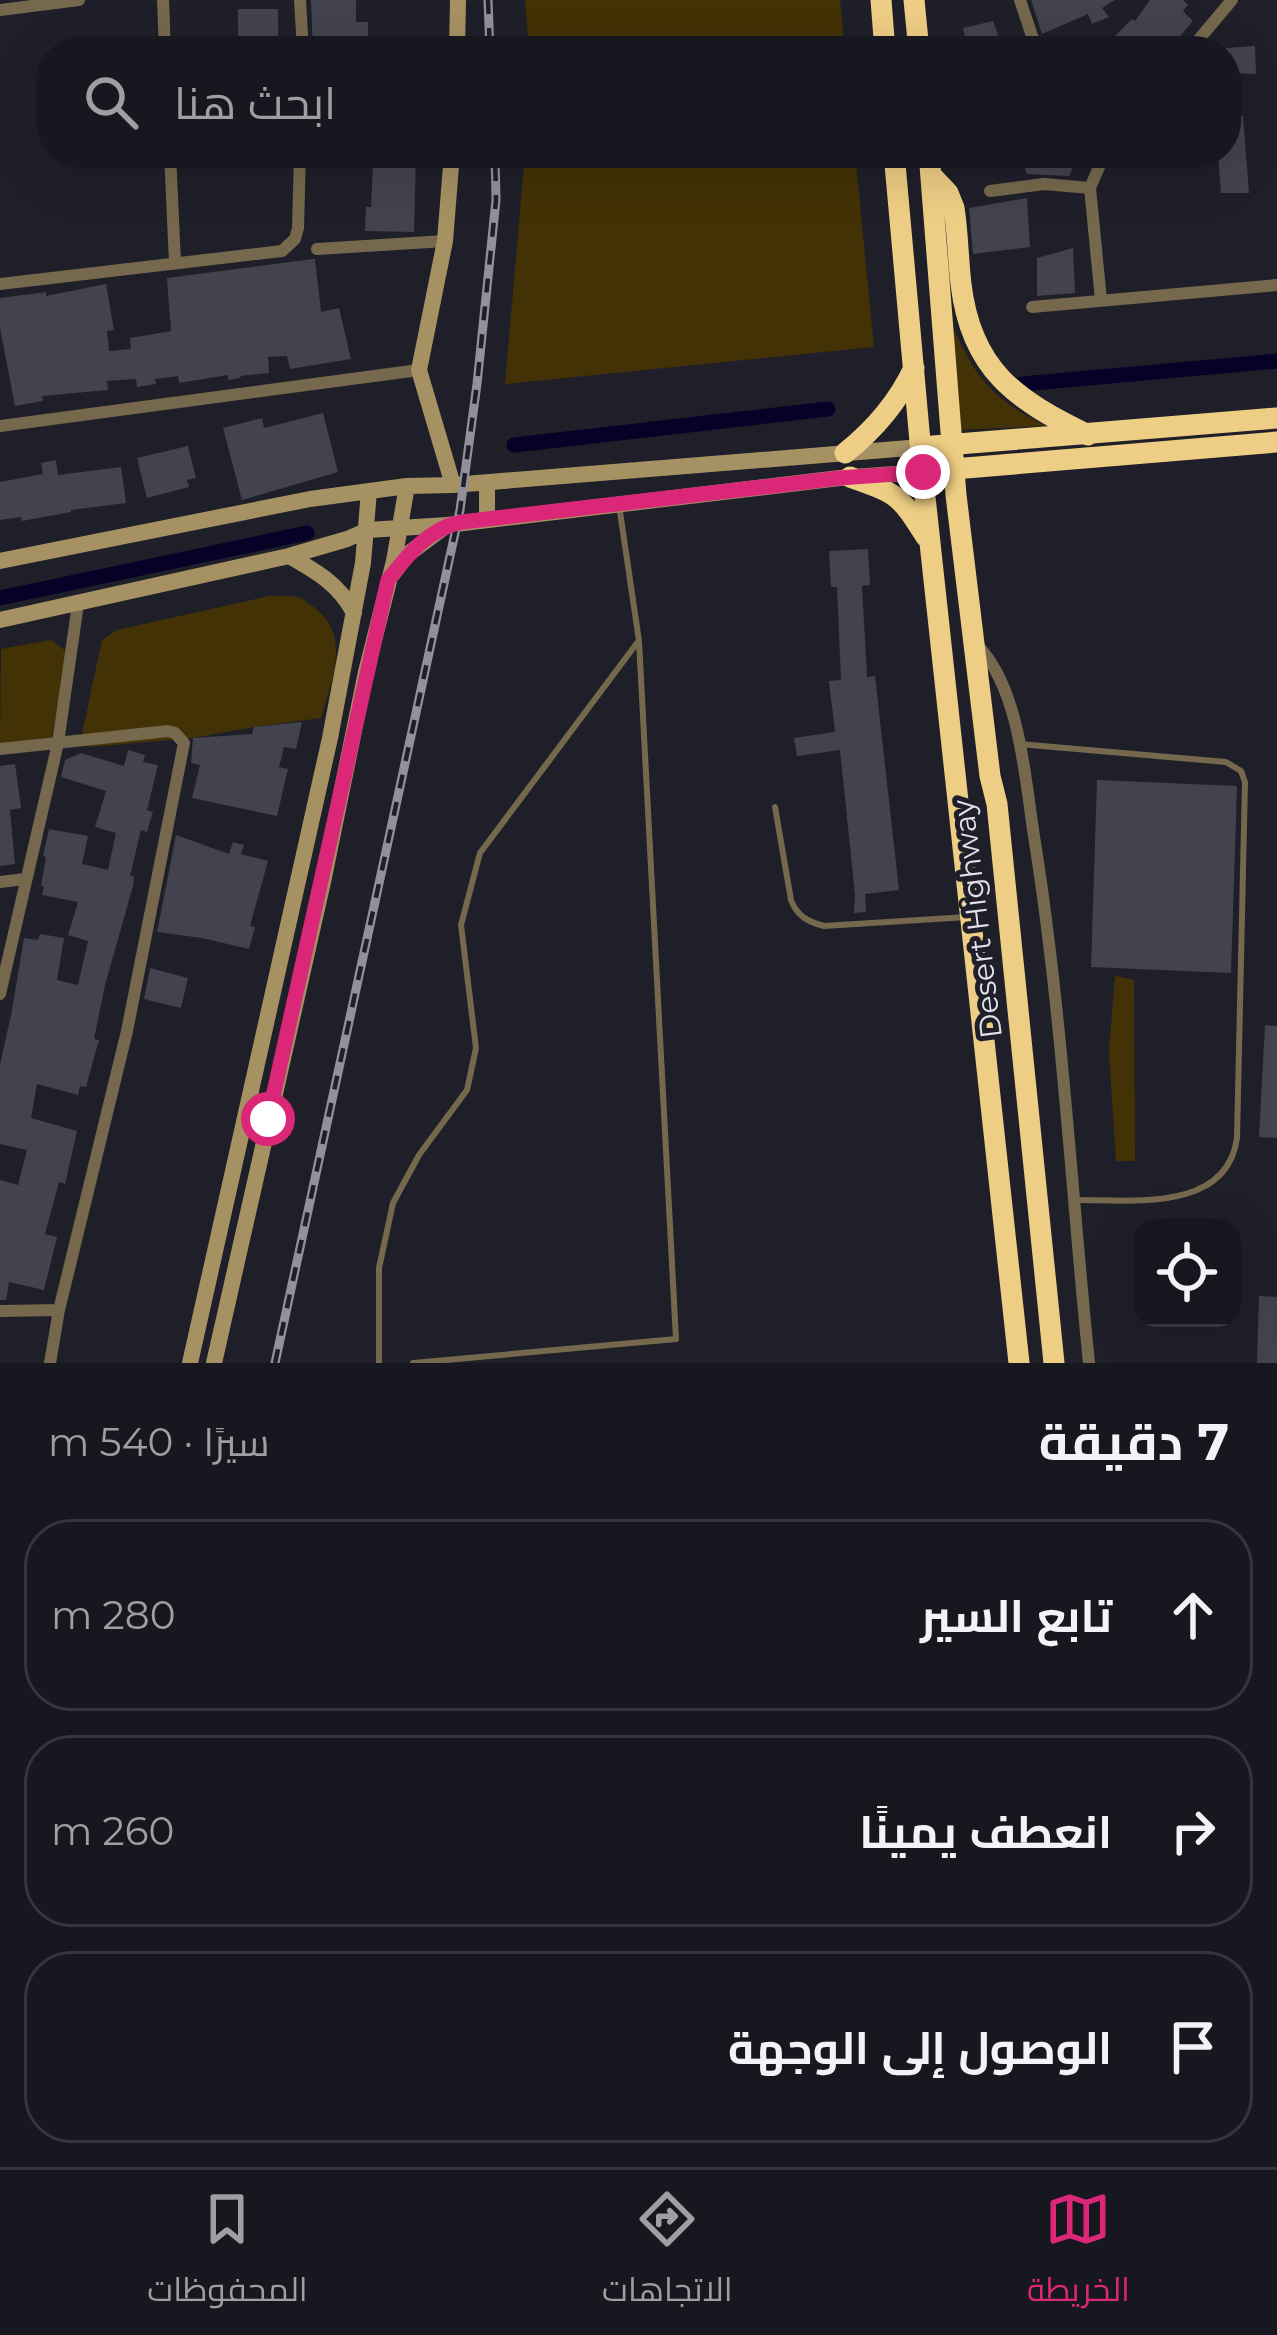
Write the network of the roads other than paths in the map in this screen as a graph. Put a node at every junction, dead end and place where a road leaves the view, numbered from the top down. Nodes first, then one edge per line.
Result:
1 (79, 0) edge
2 (163, 0) edge
3 (300, 0) edge
4 (458, 0) edge
5 (880, 0) edge
6 (914, 0) edge
7 (1020, 0) edge
8 (1227, 2) edge
9 (18, 4) edge
10 (0, 10) edge
11 (164, 36) edge
12 (302, 36) edge
13 (458, 36) edge
14 (884, 36) edge
15 (918, 36) edge
16 (1032, 36) edge
17 (1201, 36) edge
18 (171, 168) edge
19 (300, 168) edge
20 (451, 168) edge
21 (895, 168) edge
22 (930, 168) edge
23 (933, 168) edge
24 (1099, 168) edge
25 (1090, 188) junction
26 (990, 191) dead end
27 (445, 242) junction
28 (317, 249) dead end
29 (175, 263) junction
30 (0, 284) edge
31 (1277, 286) edge
32 (1101, 300) junction
33 (1032, 307) dead end
34 (914, 368) junction
35 (419, 370) junction
36 (1277, 418) edge
37 (0, 426) edge
38 (1089, 435) junction
39 (1277, 442) edge
40 (952, 445) junction
41 (921, 447) junction
42 (845, 453) junction
43 (1007, 464) junction
44 (954, 469) junction
45 (923, 472) junction
46 (850, 477) junction
47 (487, 483) junction
48 (453, 485) junction
49 (407, 486) junction
50 (369, 490) junction
51 (619, 505) junction
52 (958, 511) junction
53 (487, 520) junction
54 (447, 525) junction
55 (399, 528) junction
56 (368, 530) junction
57 (930, 543) junction
58 (290, 556) junction
59 (0, 561) edge
60 (388, 580) junction
61 (78, 604) junction
62 (354, 613) junction
63 (0, 620) edge
64 (972, 640) junction
65 (639, 641) junction
66 (58, 743) junction
67 (1019, 744) junction
68 (0, 749) edge
69 (775, 806) dead end
70 (25, 879) junction
71 (0, 882) edge
72 (970, 917) junction
73 (0, 994) edge
74 (1074, 1200) junction
75 (59, 1310) junction
76 (0, 1311) edge
77 (50, 1363) edge
78 (190, 1363) edge
79 (214, 1363) edge
80 (379, 1363) edge
81 (413, 1363) edge
82 (1019, 1363) edge
83 (1054, 1363) edge
84 (1089, 1363) edge

1 - 9 street
2 - 11 street
3 - 12 street
4 - 13 street
5 - 14 highway
6 - 15 highway
7 - 16 street
8 - 17 street
9 - 10 street
18 - 29 street
19 - 29 street
20 - 27 street
21 - 34 highway, Desert Highway
22 - 40 highway, Desert Highway
23 - 38 highway
24 - 25 street
25 - 26 street
25 - 32 street
27 - 28 street
27 - 35 street
29 - 30 street
31 - 32 street
32 - 33 street
34 - 41 highway, Desert Highway
34 - 42 highway
35 - 37 street
35 - 48 street
36 - 38 highway
38 - 40 highway
39 - 43 highway
40 - 41 highway
40 - 44 highway, Desert Highway
41 - 42 street
41 - 45 highway, Desert Highway
42 - 47 street
43 - 44 highway
43 - 52 highway
44 - 45 highway
44 - 52 highway, Desert Highway
45 - 46 street
45 - 57 highway, Desert Highway
46 - 51 street
46 - 57 highway
47 - 48 street
47 - 53 street
48 - 49 street
49 - 50 street
49 - 55 street
50 - 56 street
50 - 59 street
51 - 53 street
51 - 65 lane
52 - 64 highway, Desert Highway
53 - 54 street
54 - 55 street
54 - 60 street
55 - 56 street
55 - 60 street
56 - 58 street
56 - 62 street
57 - 72 highway, Desert Highway
58 - 61 street
58 - 62 street
60 - 79 street
61 - 63 street
61 - 66 street
62 - 78 street
64 - 67 street
64 - 83 highway, Desert Highway
65 - 80 lane
65 - 81 lane
66 - 68 street
66 - 70 street
66 - 75 street
67 - 74 street
67 - 74 lane
69 - 72 lane
70 - 71 street
70 - 73 street
72 - 82 highway, Desert Highway
74 - 84 street
75 - 76 street
75 - 77 street

